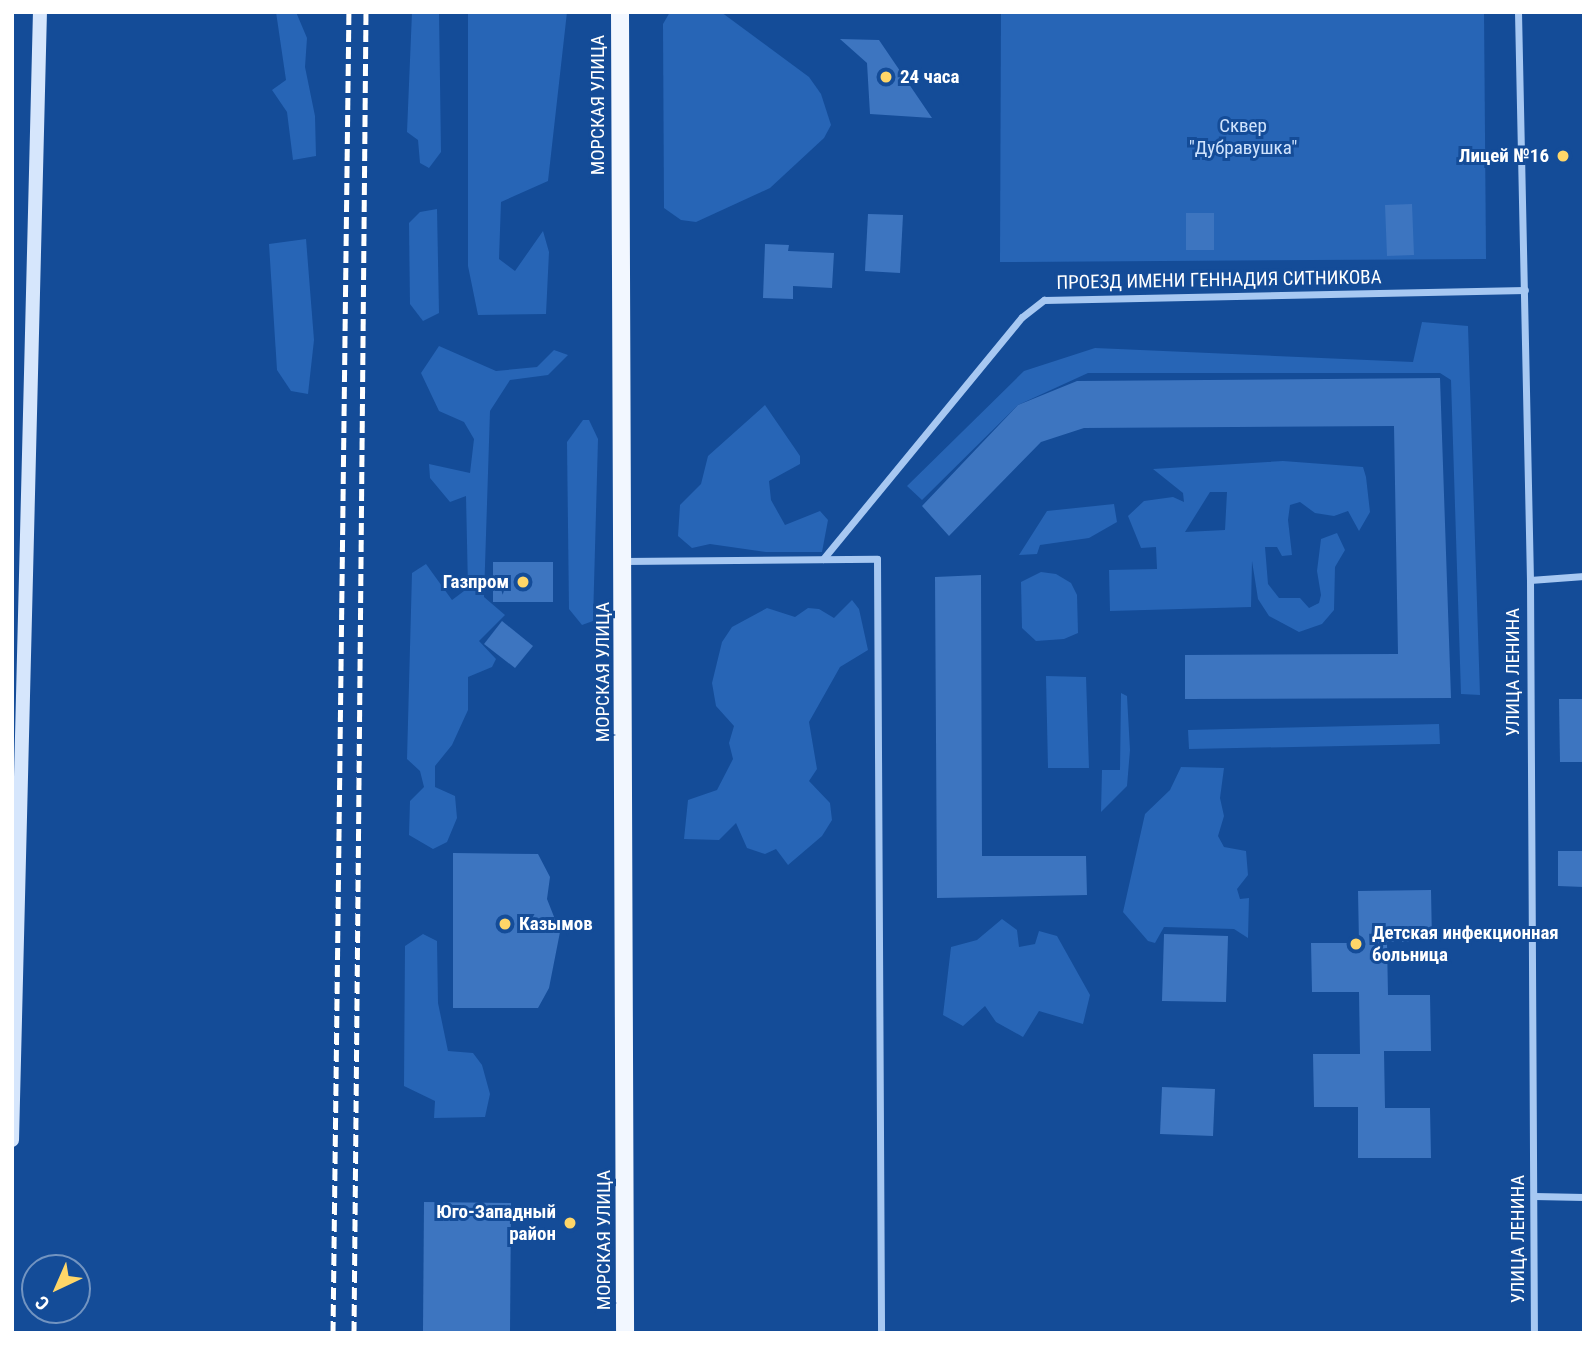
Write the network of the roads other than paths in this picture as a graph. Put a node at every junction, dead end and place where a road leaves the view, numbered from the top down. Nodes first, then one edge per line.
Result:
1 (40, 12) edge
2 (620, 12) edge
3 (1518, 12) edge
4 (1525, 290) junction
5 (823, 559) junction
6 (624, 561) junction
7 (1584, 576) edge
8 (1530, 580) junction
9 (12, 1140) edge
10 (1534, 1196) junction
11 (1584, 1196) edge
12 (625, 1333) edge
13 (881, 1333) edge
14 (1534, 1333) edge

1 - 9 main road
2 - 6 main road, МОРСКАЯ УЛИЦА
3 - 4 street, УЛИЦА ЛЕНИНА
4 - 5 street, ПРОЕЗД ИМЕНИ ГЕННАДИЯ СИТНИКОВА
4 - 8 street, УЛИЦА ЛЕНИНА
5 - 6 street
5 - 13 street
6 - 12 main road, МОРСКАЯ УЛИЦА
7 - 8 street
8 - 10 street, УЛИЦА ЛЕНИНА
10 - 11 street
10 - 14 street, УЛИЦА ЛЕНИНА

